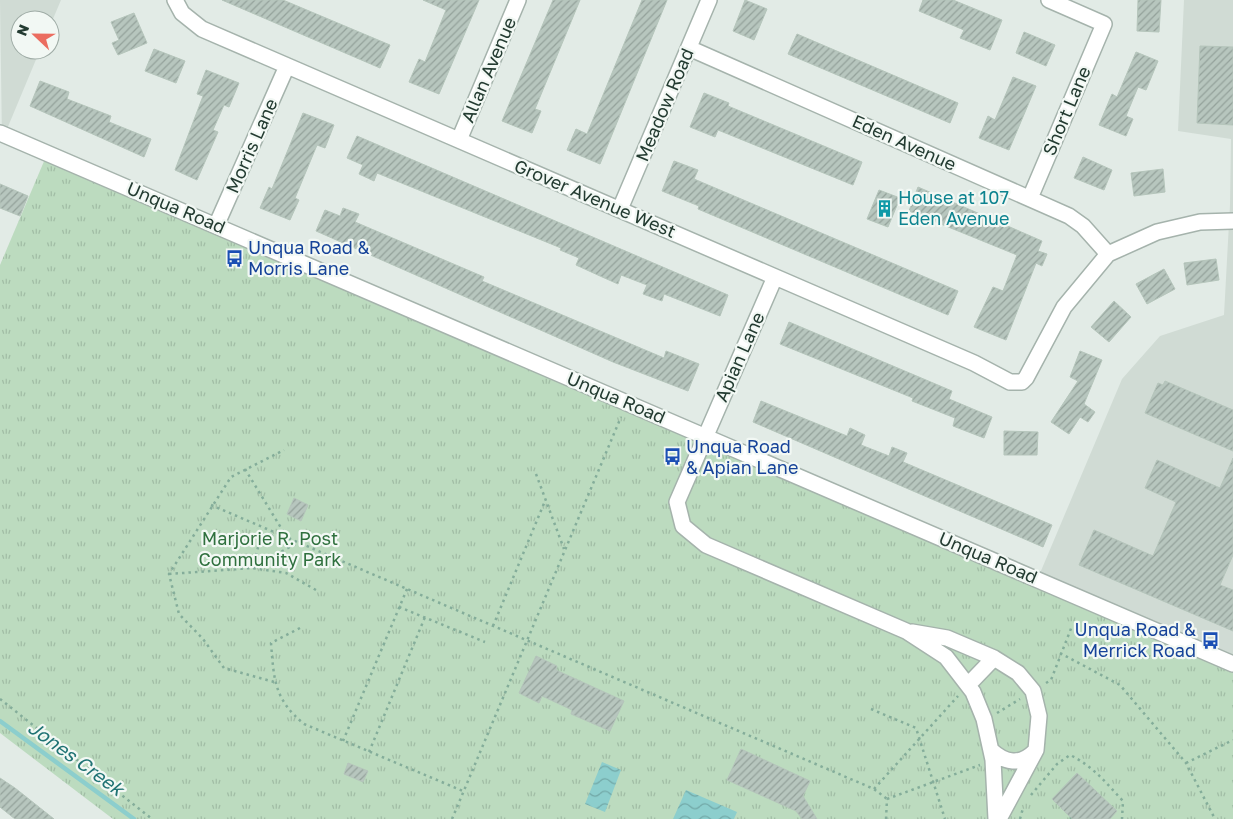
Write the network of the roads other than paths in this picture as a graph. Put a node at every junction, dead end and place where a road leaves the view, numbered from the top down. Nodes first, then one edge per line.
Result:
1 (518, 0) edge
2 (709, 0) edge
3 (1049, 0) edge
4 (179, 6) edge
5 (689, 48) junction
6 (287, 66) junction
7 (0, 133) edge
8 (459, 140) junction
9 (1030, 198) junction
10 (620, 209) junction
11 (1233, 221) edge
12 (216, 226) junction
13 (1108, 254) junction
14 (775, 277) junction
15 (706, 436) junction
16 (906, 631) junction
17 (994, 658) junction
18 (1233, 664) edge
19 (968, 685) junction
20 (1036, 750) junction
21 (992, 755) junction
22 (997, 819) edge

1 - 8 street, Allan Avenue
2 - 5 street, Meadow Road
3 - 9 street, Short Lane
4 - 6 street, Grover Avenue West
5 - 9 street, Eden Avenue
5 - 10 street, Meadow Road
6 - 8 street, Grover Avenue West
6 - 12 street, Morris Lane
7 - 12 street, Unqua Road
8 - 10 street, Grover Avenue West
9 - 13 street, Eden Avenue
10 - 14 street, Grover Avenue West
11 - 13 street
12 - 15 street, Unqua Road
13 - 14 street, Grover Avenue West
14 - 15 street, Apian Lane
15 - 16 street, Apian Lane
15 - 18 street, Unqua Road
16 - 17 street
16 - 19 street
17 - 19 street
17 - 20 street
19 - 21 street
20 - 21 street
20 - 22 street
21 - 22 street

